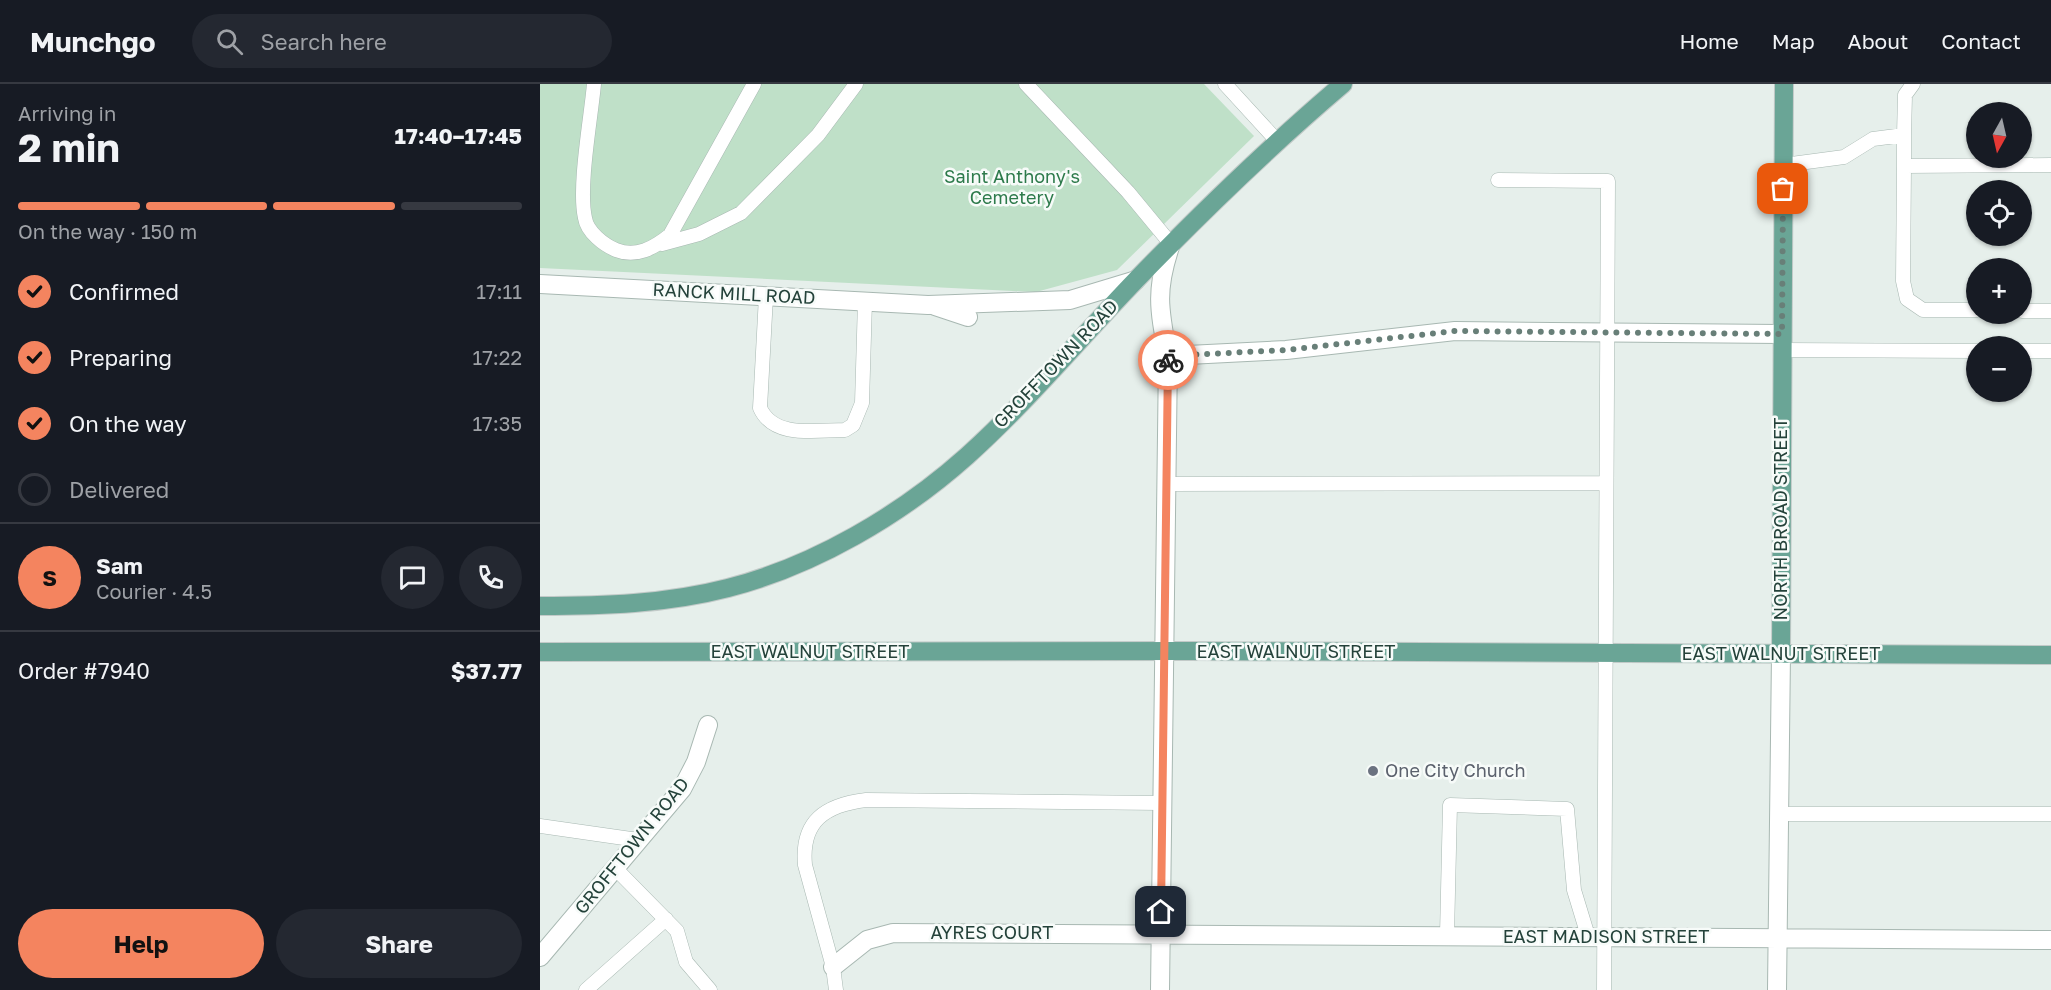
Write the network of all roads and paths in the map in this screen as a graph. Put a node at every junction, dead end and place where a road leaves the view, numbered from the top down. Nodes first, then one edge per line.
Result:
1 (594, 84) edge
2 (754, 84) edge
3 (855, 84) edge
4 (1026, 84) edge
5 (1225, 84) edge
6 (1343, 84) edge
7 (1784, 84) edge
8 (1913, 84) edge
9 (1904, 135) junction
10 (1278, 142) junction
11 (1784, 165) junction
12 (2051, 165) edge
13 (1904, 166) junction
14 (1498, 180) dead end
15 (1171, 244) junction
16 (657, 245) junction
17 (1136, 280) junction
18 (540, 284) edge
19 (766, 296) junction
20 (865, 301) junction
21 (928, 305) junction
22 (1966, 310) edge
23 (2032, 311) edge
24 (2051, 311) edge
25 (968, 317) dead end
26 (1606, 332) junction
27 (1782, 342) junction
28 (1966, 350) edge
29 (2032, 351) edge
30 (2051, 351) edge
31 (1168, 356) junction
32 (1606, 483) junction
33 (1168, 484) junction
34 (540, 606) edge
35 (1165, 651) junction
36 (540, 652) edge
37 (1605, 653) junction
38 (1781, 654) junction
39 (2051, 655) edge
40 (708, 725) dead end
41 (1161, 803) junction
42 (1779, 814) junction
43 (2051, 814) edge
44 (540, 826) edge
45 (638, 840) junction
46 (615, 868) junction
47 (666, 919) junction
48 (1161, 934) junction
49 (1448, 935) junction
50 (1596, 936) junction
51 (1778, 938) junction
52 (2051, 940) edge
53 (540, 957) edge
54 (833, 967) junction
55 (586, 990) edge
56 (710, 990) edge
57 (836, 990) edge
58 (1160, 990) edge
59 (1604, 990) edge
60 (1777, 990) edge

1 - 16 lane
2 - 16 lane
3 - 16 lane
4 - 15 lane
5 - 10 lane
6 - 10 main road, GROFFTOWN ROAD
7 - 11 main road, NORTH BROAD STREET
8 - 9 lane
9 - 11 lane
9 - 13 lane
10 - 15 main road, GROFFTOWN ROAD
11 - 27 main road, NORTH BROAD STREET
12 - 13 lane
13 - 22 lane
14 - 26 lane
15 - 17 main road, GROFFTOWN ROAD
15 - 31 street
17 - 21 street, RANCK MILL ROAD
17 - 34 main road, GROFFTOWN ROAD
18 - 19 street, RANCK MILL ROAD
19 - 20 street, RANCK MILL ROAD
19 - 20 lane
20 - 21 street, RANCK MILL ROAD
21 - 25 street, RANCK MILL ROAD
23 - 24 lane
26 - 27 street
26 - 31 street
26 - 32 lane
27 - 28 lane
27 - 38 main road, NORTH BROAD STREET
29 - 30 lane
31 - 33 street
32 - 33 lane
32 - 37 lane
33 - 35 street
35 - 36 main road, EAST WALNUT STREET
35 - 37 main road, EAST WALNUT STREET
35 - 41 street
37 - 38 main road, EAST WALNUT STREET
37 - 50 lane
38 - 39 main road, EAST WALNUT STREET
38 - 42 street, NORTH BROAD STREET
40 - 45 street, GROFFTOWN ROAD
41 - 48 street
41 - 54 lane
42 - 43 lane
42 - 51 street, NORTH BROAD STREET
44 - 45 lane
45 - 46 street, GROFFTOWN ROAD
46 - 47 lane
46 - 53 street, GROFFTOWN ROAD
47 - 55 lane
47 - 56 lane
48 - 49 street, EAST MADISON STREET
48 - 54 street, AYRES COURT
48 - 58 street
49 - 50 street, EAST MADISON STREET
49 - 50 lane
50 - 51 street, EAST MADISON STREET
50 - 59 lane
51 - 52 street, EAST MADISON STREET
51 - 60 street, NORTH BROAD STREET
54 - 57 lane

